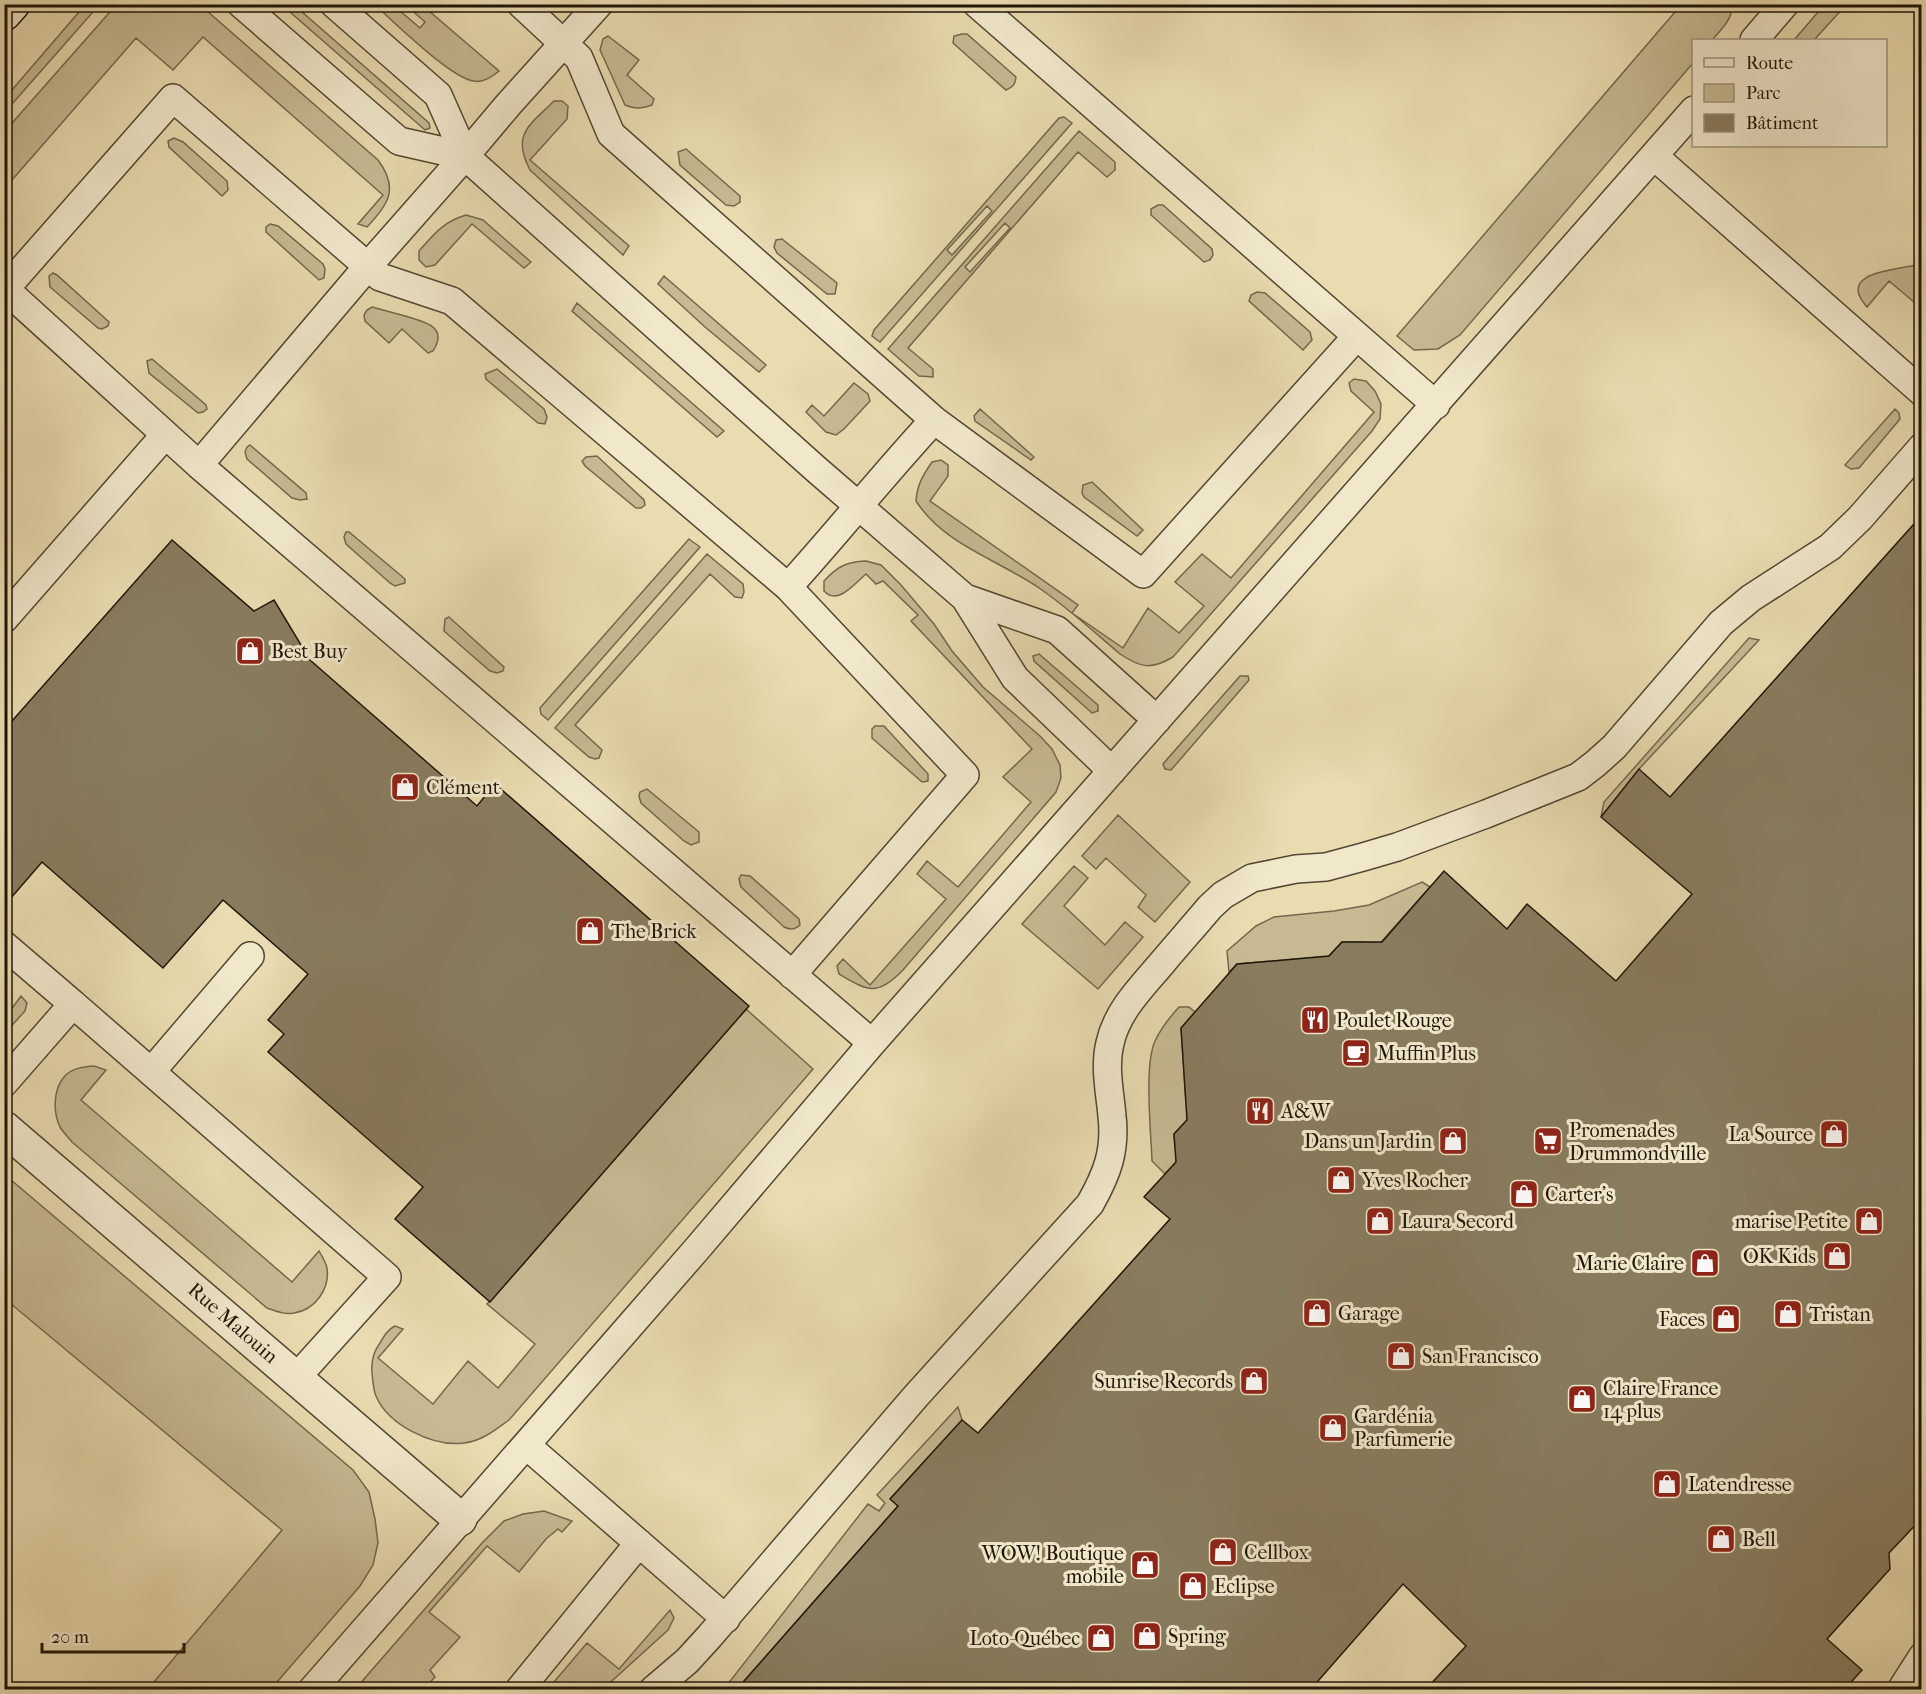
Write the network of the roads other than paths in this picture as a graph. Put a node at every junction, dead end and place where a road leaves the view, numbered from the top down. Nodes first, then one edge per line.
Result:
1 (13, 4) edge
2 (241, 4) edge
3 (334, 4) edge
4 (521, 4) edge
5 (599, 4) edge
6 (977, 4) edge
7 (1785, 4) edge
8 (4, 14) edge
9 (1755, 39) edge
10 (564, 44) junction
11 (1692, 112) edge
12 (465, 156) junction
13 (1654, 156) junction
14 (368, 266) junction
15 (5, 288) edge
16 (1357, 336) junction
17 (1922, 393) edge
18 (1436, 405) junction
19 (934, 420) junction
20 (165, 435) junction
21 (1922, 447) edge
22 (199, 465) junction
23 (859, 506) junction
24 (788, 586) junction
25 (965, 598) junction
26 (4, 619) edge
27 (1157, 720) junction
28 (1112, 771) junction
29 (4, 945) edge
30 (250, 956) dead end
31 (792, 975) junction
32 (73, 1004) junction
33 (872, 1043) junction
34 (151, 1072) junction
35 (4, 1083) edge
36 (4, 1128) edge
37 (296, 1378) junction
38 (526, 1445) junction
39 (460, 1520) junction
40 (639, 1543) junction
41 (726, 1619) junction
42 (1922, 1657) edge
43 (312, 1689) edge
44 (519, 1689) edge
45 (653, 1689) edge
46 (1901, 1689) edge

1 - 8 street
2 - 12 lane
3 - 12 lane
4 - 10 lane
5 - 10 lane
6 - 16 lane
7 - 9 lane
10 - 12 lane
10 - 19 lane
11 - 13 lane
12 - 14 lane
12 - 23 lane
13 - 17 lane
13 - 18 lane
14 - 15 lane
14 - 22 lane
14 - 24 lane
15 - 20 lane
16 - 18 lane
16 - 19 lane
18 - 27 lane
19 - 23 lane
20 - 22 lane
20 - 26 lane
21 - 41 lane
22 - 31 lane
23 - 24 lane
23 - 25 lane
24 - 31 lane
25 - 27 lane
25 - 28 lane
27 - 28 lane
28 - 33 lane
29 - 32 lane
30 - 34 lane
31 - 33 lane
32 - 34 lane
32 - 35 lane
33 - 38 lane
34 - 37 lane
36 - 37 street, Rue Malouin
37 - 39 street, Rue Malouin
38 - 39 lane
38 - 40 lane
39 - 43 lane
40 - 41 lane
40 - 44 lane
41 - 45 lane
42 - 46 lane

